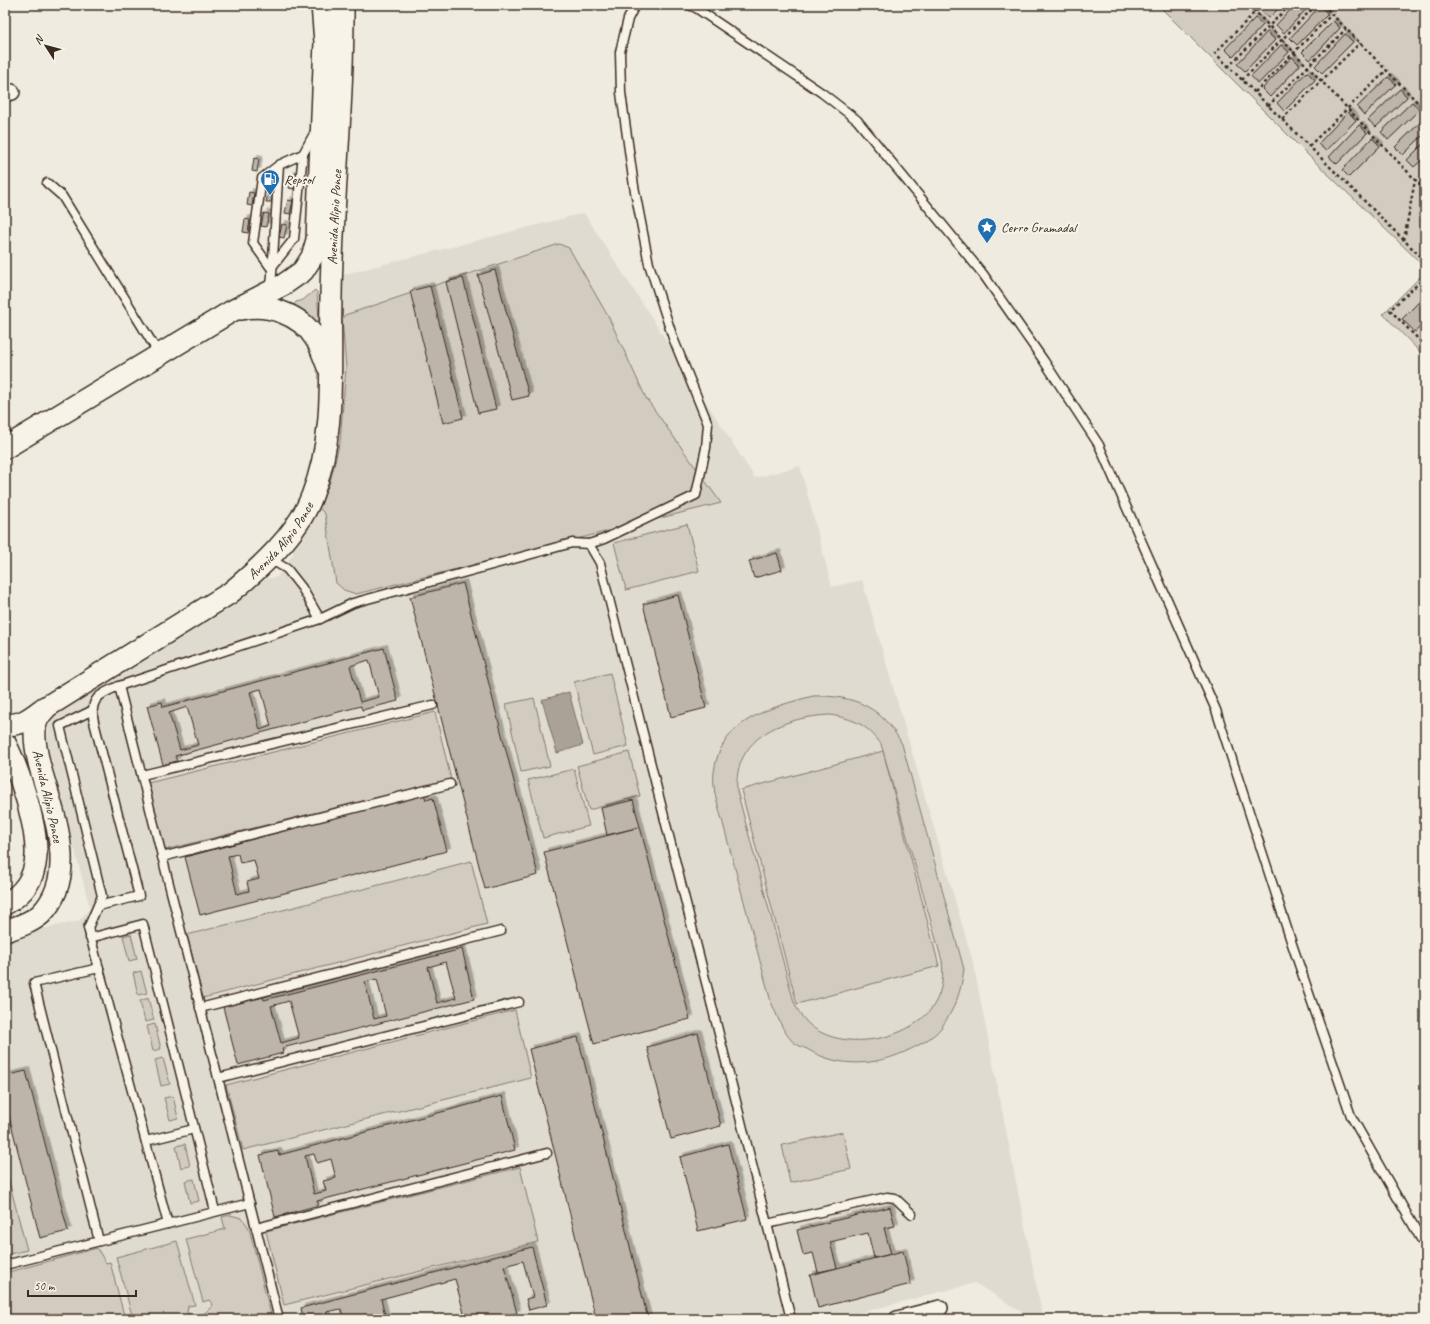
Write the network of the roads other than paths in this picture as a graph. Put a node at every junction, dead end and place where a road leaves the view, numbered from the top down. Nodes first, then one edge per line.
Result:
1 (322, 5) edge
2 (343, 5) edge
3 (635, 5) edge
4 (689, 5) edge
5 (331, 117) junction
6 (303, 154) junction
7 (279, 165) junction
8 (48, 183) dead end
9 (271, 268) junction
10 (271, 290) junction
11 (232, 311) junction
12 (160, 355) junction
13 (332, 375) junction
14 (5, 448) edge
15 (589, 544) junction
16 (268, 558) junction
17 (320, 619) junction
18 (119, 686) junction
19 (432, 705) dead end
20 (48, 706) junction
21 (91, 711) junction
22 (5, 724) edge
23 (5, 743) edge
24 (142, 776) junction
25 (450, 784) dead end
26 (162, 857) junction
27 (5, 904) edge
28 (98, 906) junction
29 (5, 931) edge
30 (501, 931) dead end
31 (90, 938) junction
32 (99, 968) junction
33 (519, 1002) dead end
34 (200, 1008) junction
35 (218, 1078) junction
36 (194, 1129) junction
37 (146, 1141) junction
38 (547, 1154) dead end
39 (250, 1203) junction
40 (215, 1211) junction
41 (912, 1214) dead end
42 (168, 1224) junction
43 (767, 1224) junction
44 (256, 1228) junction
45 (99, 1241) junction
46 (1425, 1246) edge
47 (5, 1265) edge
48 (940, 1308) dead end
49 (279, 1319) edge
50 (791, 1319) edge
51 (897, 1319) edge

1 - 5 main road, Avenida Alipio Ponce
2 - 5 main road, Avenida Alipio Ponce
3 - 15 lane
4 - 46 lane
5 - 6 lane
5 - 10 main road, Avenida Alipio Ponce
5 - 13 main road, Avenida Alipio Ponce
6 - 7 lane
6 - 9 lane
7 - 9 lane
7 - 9 lane
8 - 12 lane
9 - 10 lane
10 - 11 main road, Avenida Alipio Ponce
11 - 12 main road, Avenida Alipio Ponce
11 - 13 main road
12 - 14 main road, Avenida Alipio Ponce
13 - 16 main road, Avenida Alipio Ponce
15 - 17 lane
15 - 43 lane
16 - 17 lane
16 - 20 main road, Avenida Alipio Ponce
17 - 18 lane
18 - 21 lane
18 - 24 lane
19 - 24 lane
20 - 22 main road
20 - 29 main road, Avenida Alipio Ponce
21 - 28 lane
21 - 28 lane
23 - 27 main road, Avenida Alipio Ponce
24 - 26 lane
25 - 26 lane
26 - 34 lane
28 - 31 lane
30 - 34 lane
31 - 32 lane
31 - 36 lane
32 - 37 lane
32 - 45 lane
33 - 35 lane
34 - 35 lane
35 - 39 lane
36 - 37 lane
36 - 40 lane
37 - 42 lane
38 - 44 lane
39 - 40 lane
39 - 44 lane
40 - 42 lane
41 - 43 lane
42 - 45 lane
43 - 50 lane
44 - 49 lane
45 - 47 lane
48 - 51 street

